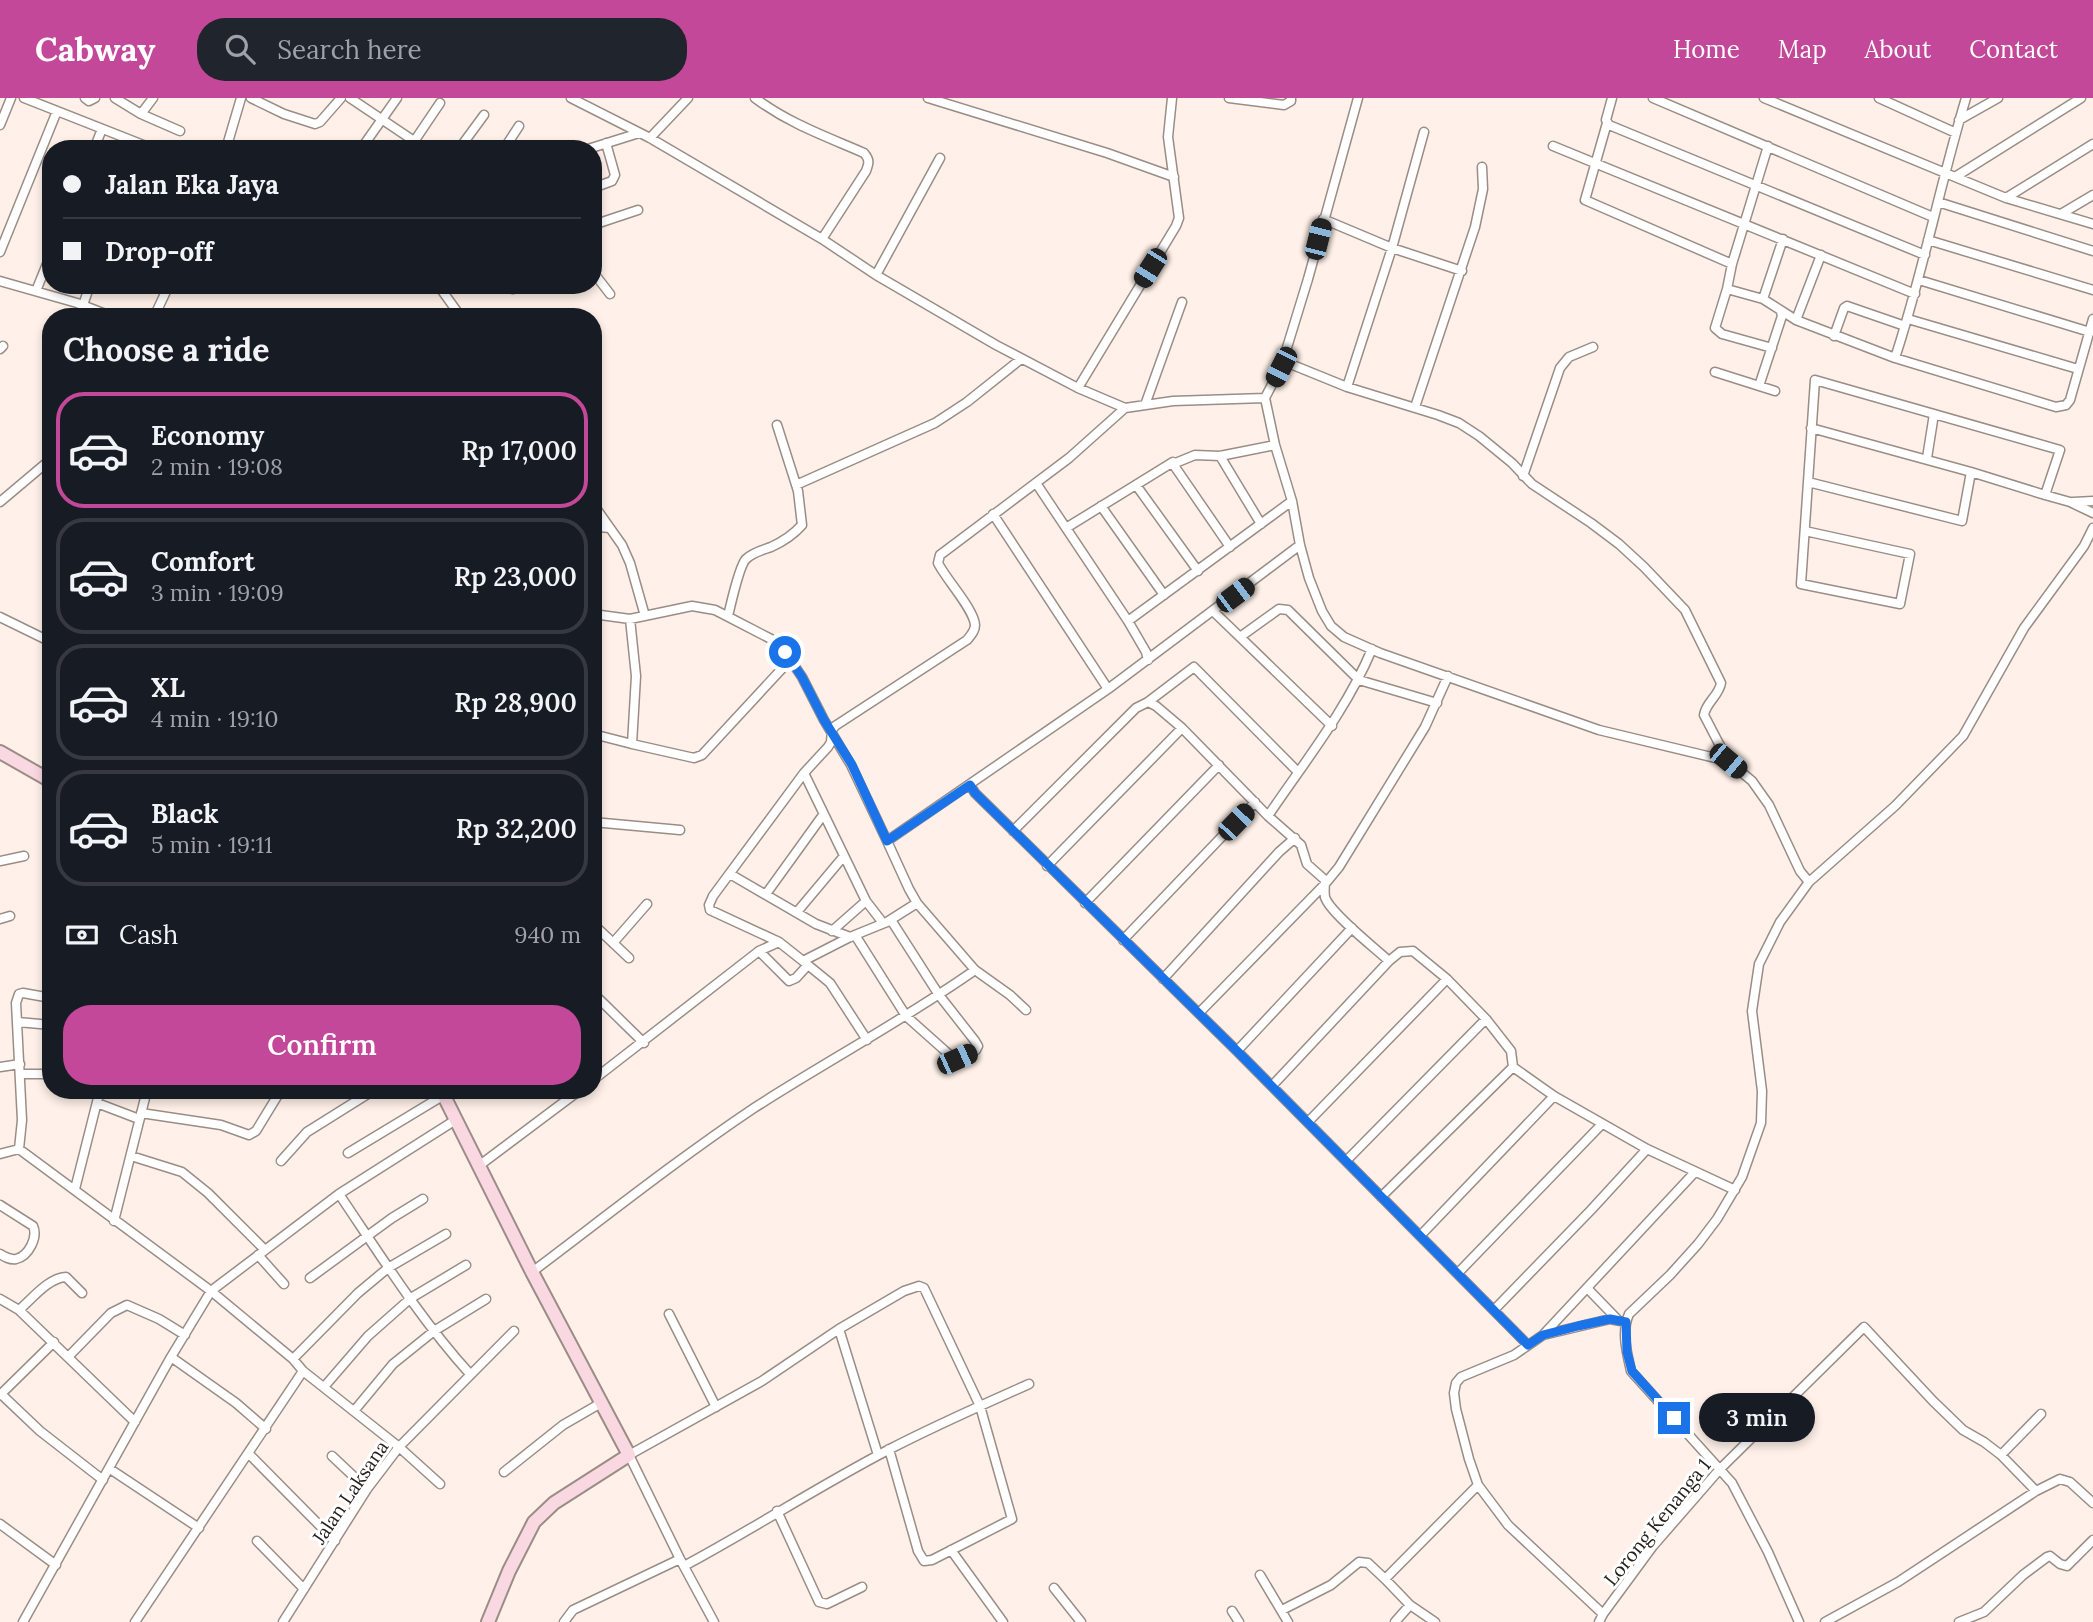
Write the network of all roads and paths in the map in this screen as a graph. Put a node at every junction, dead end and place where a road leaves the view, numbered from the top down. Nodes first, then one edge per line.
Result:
1 (11, 98) edge
2 (24, 98) edge
3 (85, 98) edge
4 (95, 98) edge
5 (115, 98) edge
6 (153, 98) edge
7 (241, 98) edge
8 (251, 98) edge
9 (341, 98) edge
10 (350, 98) edge
11 (397, 98) edge
12 (571, 98) edge
13 (688, 98) edge
14 (755, 98) edge
15 (928, 98) edge
16 (1172, 98) edge
17 (1292, 98) edge
18 (1358, 98) edge
19 (1612, 98) edge
20 (1653, 98) edge
21 (1764, 98) edge
22 (1879, 98) edge
23 (1966, 98) edge
24 (1998, 98) edge
25 (2081, 98) edge
26 (1235, 99) edge
27 (1786, 102) edge
28 (440, 103) dead end
29 (57, 111) junction
30 (141, 114) junction
31 (484, 115) dead end
32 (382, 119) junction
33 (1959, 120) junction
34 (1607, 123) junction
35 (0, 124) edge
36 (519, 126) dead end
37 (102, 129) junction
38 (180, 131) dead end
39 (1424, 131) dead end
40 (639, 133) junction
41 (1956, 133) junction
42 (650, 138) junction
43 (45, 140) edge
44 (98, 140) edge
45 (130, 140) edge
46 (229, 140) edge
47 (367, 140) edge
48 (406, 140) edge
49 (415, 140) edge
50 (466, 140) edge
51 (510, 140) edge
52 (606, 143) junction
53 (602, 144) edge
54 (2093, 144) edge
55 (1553, 145) dead end
56 (1768, 146) junction
57 (42, 148) edge
58 (940, 158) dead end
59 (1595, 163) junction
60 (1482, 167) dead end
61 (1946, 173) junction
62 (1174, 177) junction
63 (1955, 177) junction
64 (602, 185) edge
65 (1755, 186) junction
66 (2093, 195) edge
67 (2007, 198) junction
68 (1938, 202) junction
69 (638, 210) dead end
70 (2061, 214) junction
71 (1933, 217) junction
72 (1323, 219) junction
73 (602, 222) edge
74 (2093, 223) edge
75 (1744, 224) junction
76 (822, 239) junction
77 (1783, 239) junction
78 (1928, 240) junction
79 (1392, 248) junction
80 (2093, 251) edge
81 (0, 252) edge
82 (1821, 255) junction
83 (1925, 255) junction
84 (1732, 264) junction
85 (1462, 271) junction
86 (876, 275) junction
87 (42, 276) edge
88 (1919, 280) junction
89 (0, 281) edge
90 (602, 284) edge
91 (1727, 289) junction
92 (2093, 290) edge
93 (36, 291) junction
94 (42, 293) edge
95 (46, 294) edge
96 (87, 294) edge
97 (1915, 294) junction
98 (610, 295) dead end
99 (1763, 299) junction
100 (1182, 302) dead end
101 (83, 305) junction
102 (90, 308) edge
103 (1781, 312) junction
104 (2093, 319) edge
105 (1796, 320) junction
106 (1907, 323) junction
107 (2090, 332) junction
108 (1834, 336) junction
109 (1593, 347) dead end
110 (1772, 348) junction
111 (1895, 358) junction
112 (1021, 359) junction
113 (1283, 361) junction
114 (2078, 369) junction
115 (1716, 372) dead end
116 (1759, 386) junction
117 (1078, 387) junction
118 (1347, 387) junction
119 (1775, 391) dead end
120 (1265, 398) junction
121 (1145, 405) junction
122 (1415, 407) junction
123 (1125, 408) junction
124 (1934, 414) junction
125 (777, 425) dead end
126 (1811, 428) junction
127 (1275, 445) junction
128 (1220, 456) junction
129 (1927, 458) junction
130 (1173, 464) junction
131 (42, 467) edge
132 (1971, 472) junction
133 (1523, 475) junction
134 (1808, 482) junction
135 (1036, 483) junction
136 (796, 485) junction
137 (1136, 485) junction
138 (2045, 495) junction
139 (1292, 501) junction
140 (2093, 501) edge
141 (0, 502) edge
142 (2070, 502) junction
143 (1101, 506) junction
144 (2093, 513) edge
145 (993, 514) junction
146 (602, 517) edge
147 (1261, 524) junction
148 (602, 528) edge
149 (609, 528) junction
150 (1066, 528) junction
151 (2093, 528) edge
152 (1804, 531) junction
153 (1300, 545) junction
154 (1230, 547) junction
155 (1198, 571) junction
156 (1164, 595) junction
157 (1213, 611) junction
158 (602, 615) edge
159 (645, 616) junction
160 (728, 616) junction
161 (0, 617) edge
162 (630, 619) junction
163 (1128, 621) junction
164 (1240, 637) junction
165 (42, 638) edge
166 (1372, 649) junction
167 (790, 660) junction
168 (1148, 660) junction
169 (1448, 676) junction
170 (1359, 680) junction
171 (1108, 689) junction
172 (1148, 702) junction
173 (1437, 703) junction
174 (1332, 726) junction
175 (1182, 728) junction
176 (832, 730) junction
177 (602, 736) edge
178 (632, 744) junction
179 (0, 752) edge
180 (1728, 761) junction
181 (1219, 765) junction
182 (1298, 772) junction
183 (804, 773) junction
184 (42, 776) edge
185 (970, 785) junction
186 (1255, 802) junction
187 (823, 815) junction
188 (1268, 816) junction
189 (602, 823) edge
190 (680, 830) dead end
191 (1013, 831) junction
192 (1295, 838) junction
193 (887, 841) junction
194 (24, 856) dead end
195 (844, 856) junction
196 (0, 861) edge
197 (1047, 866) junction
198 (730, 874) junction
199 (1810, 882) junction
200 (1325, 884) junction
201 (766, 894) junction
202 (866, 901) junction
203 (1085, 902) junction
204 (917, 903) junction
205 (647, 904) dead end
206 (797, 912) junction
207 (10, 916) dead end
208 (0, 919) edge
209 (887, 922) junction
210 (1352, 928) junction
211 (832, 931) junction
212 (602, 933) edge
213 (853, 936) junction
214 (1123, 940) junction
215 (779, 942) junction
216 (613, 943) junction
217 (759, 951) junction
218 (629, 958) dead end
219 (1390, 961) junction
220 (805, 964) junction
221 (975, 970) junction
222 (1163, 979) junction
223 (1447, 979) junction
224 (939, 995) junction
225 (42, 997) edge
226 (602, 1002) edge
227 (1026, 1010) dead end
228 (1199, 1013) junction
229 (906, 1016) junction
230 (1486, 1019) junction
231 (18, 1022) junction
232 (42, 1023) edge
233 (867, 1040) junction
234 (644, 1043) junction
235 (1237, 1051) junction
236 (20, 1064) junction
237 (0, 1067) edge
238 (1513, 1067) junction
239 (602, 1073) edge
240 (21, 1074) junction
241 (42, 1074) edge
242 (1272, 1086) junction
243 (1554, 1096) junction
244 (98, 1099) edge
245 (144, 1099) edge
246 (275, 1099) edge
247 (360, 1099) edge
248 (434, 1099) edge
249 (446, 1099) edge
250 (568, 1099) edge
251 (97, 1103) junction
252 (140, 1116) junction
253 (457, 1119) junction
254 (1308, 1122) junction
255 (1602, 1124) junction
256 (19, 1149) junction
257 (1647, 1149) junction
258 (348, 1153) dead end
259 (0, 1154) edge
260 (131, 1156) junction
261 (281, 1161) dead end
262 (1346, 1161) junction
263 (480, 1165) junction
264 (1695, 1172) junction
265 (75, 1189) junction
266 (1735, 1190) junction
267 (339, 1194) junction
268 (1381, 1196) junction
269 (423, 1199) dead end
270 (0, 1205) edge
271 (114, 1221) junction
272 (446, 1234) dead end
273 (367, 1236) junction
274 (1420, 1236) junction
275 (261, 1252) junction
276 (0, 1254) edge
277 (466, 1265) dead end
278 (388, 1268) junction
279 (532, 1272) junction
280 (1458, 1273) junction
281 (310, 1278) dead end
282 (284, 1284) dead end
283 (1587, 1288) junction
284 (211, 1291) junction
285 (82, 1293) dead end
286 (411, 1298) junction
287 (486, 1298) dead end
288 (0, 1299) edge
289 (19, 1310) junction
290 (1494, 1310) junction
291 (669, 1314) dead end
292 (1622, 1321) junction
293 (839, 1329) junction
294 (434, 1331) junction
295 (514, 1331) dead end
296 (185, 1335) junction
297 (1543, 1335) junction
298 (54, 1342) junction
299 (1528, 1345) junction
300 (69, 1356) junction
301 (171, 1357) junction
302 (293, 1359) junction
303 (303, 1371) junction
304 (470, 1374) junction
305 (1029, 1384) dead end
306 (324, 1387) junction
307 (0, 1394) edge
308 (601, 1403) junction
309 (980, 1406) junction
310 (716, 1407) junction
311 (354, 1412) junction
312 (2041, 1414) dead end
313 (135, 1422) junction
314 (266, 1429) junction
315 (399, 1447) junction
316 (889, 1449) junction
317 (249, 1454) junction
318 (629, 1455) junction
319 (878, 1455) junction
320 (2001, 1455) junction
321 (332, 1456) dead end
322 (110, 1469) junction
323 (1720, 1469) junction
324 (504, 1472) dead end
325 (103, 1480) junction
326 (440, 1484) dead end
327 (1478, 1485) junction
328 (367, 1489) junction
329 (2036, 1490) junction
330 (2093, 1503) edge
331 (777, 1511) junction
332 (0, 1524) edge
333 (199, 1528) junction
334 (2093, 1540) edge
335 (257, 1541) dead end
336 (335, 1541) junction
337 (951, 1550) junction
338 (682, 1563) junction
339 (56, 1565) junction
340 (1260, 1575) dead end
341 (1385, 1579) junction
342 (862, 1587) dead end
343 (1054, 1588) dead end
344 (304, 1589) junction
345 (1410, 1605) junction
346 (1282, 1610) junction
347 (1232, 1611) dead end
348 (1601, 1618) edge
349 (23, 1622) edge
350 (135, 1622) edge
351 (283, 1622) edge
352 (488, 1622) edge
353 (564, 1622) edge
354 (713, 1622) edge
355 (1003, 1622) edge
356 (1081, 1622) edge
357 (1239, 1622) edge
358 (1288, 1622) edge
359 (1395, 1622) edge
360 (1435, 1622) edge
361 (1799, 1622) edge
362 (1825, 1622) edge
363 (1959, 1622) edge

1 - 35 street
2 - 29 street
3 - 4 street
5 - 30 street
6 - 30 street
7 - 46 street
8 - 9 street
10 - 32 street
11 - 32 street
12 - 40 street
13 - 42 street
14 - 76 street
15 - 62 street
16 - 62 street
17 - 26 street
18 - 72 street
19 - 34 street
20 - 56 street
21 - 27 street
22 - 41 street
23 - 33 street
24 - 33 street
25 - 63 street
27 - 61 street
28 - 49 street
29 - 37 street
29 - 43 street
30 - 38 street
31 - 50 street
32 - 47 street
32 - 48 street
33 - 41 street
34 - 59 street
34 - 65 street
36 - 51 street
37 - 44 street
37 - 45 street
39 - 79 street
40 - 42 street
40 - 52 street
41 - 61 street
42 - 76 street
52 - 53 street
52 - 64 street
54 - 67 street
55 - 59 street
56 - 65 street
56 - 71 street
57 - 81 street
58 - 86 street
59 - 75 street
59 - 84 street
60 - 85 street
61 - 63 street
61 - 68 street
62 - 117 street
63 - 67 street
65 - 75 street
65 - 83 street
66 - 70 street
67 - 70 street
68 - 71 street
68 - 80 street
69 - 73 street
70 - 74 street
71 - 78 street
72 - 79 street
72 - 113 street
75 - 77 street
75 - 84 street
76 - 86 street
77 - 82 street
77 - 99 street
78 - 83 street
78 - 92 street
79 - 85 street
79 - 118 street
82 - 97 street
82 - 105 street
83 - 88 street
84 - 91 street
85 - 122 street
86 - 112 street
87 - 93 street
88 - 97 street
88 - 107 street
89 - 93 street
90 - 98 street
91 - 99 street
91 - 110 street
93 - 94 street
95 - 101 street
96 - 101 street
97 - 106 street
99 - 103 street
100 - 121 street
101 - 102 street
103 - 105 street
103 - 110 street
104 - 107 street
105 - 108 street
106 - 108 street
106 - 111 street
106 - 114 street
107 - 114 street
108 - 111 street
109 - 133 street
110 - 116 street
111 - 114 street
112 - 117 street
112 - 136 street
113 - 118 street
113 - 120 street
115 - 116 street
116 - 119 street
117 - 123 street
118 - 122 street
120 - 121 street
120 - 127 street
121 - 123 street
122 - 133 street
123 - 135 street
124 - 126 street
124 - 129 street
124 - 138 street
125 - 136 street
126 - 129 street
126 - 134 street
127 - 128 street
127 - 139 street
128 - 130 street
128 - 147 street
129 - 132 street
130 - 137 street
130 - 154 street
131 - 141 street
132 - 134 street
132 - 138 street
133 - 180 street
134 - 152 street
135 - 145 street
135 - 150 street
136 - 160 street
137 - 143 street
137 - 155 street
138 - 142 street
139 - 147 street
139 - 153 street
140 - 142 street
142 - 144 street
143 - 150 street
143 - 156 street
145 - 171 street
145 - 176 street
146 - 149 street
147 - 154 street
148 - 149 street
149 - 159 street
150 - 163 street
151 - 199 street
152 - 152 street
153 - 157 street
153 - 166 street
154 - 155 street
155 - 156 street
156 - 163 street
157 - 164 street
157 - 168 street
158 - 162 street
159 - 160 street
159 - 162 street
160 - 167 street
161 - 165 street
162 - 178 street
163 - 168 street
164 - 170 street
164 - 174 street
166 - 169 street
166 - 170 street
167 - 176 street
167 - 178 street
168 - 171 street
169 - 173 street
169 - 180 street
170 - 173 street
170 - 174 street
171 - 185 street
172 - 175 street
172 - 182 street
172 - 191 street
173 - 200 street
174 - 182 street
175 - 181 street
175 - 197 street
176 - 183 street
176 - 193 street
177 - 178 street
179 - 184 street
180 - 199 street
181 - 186 street
181 - 203 street
182 - 188 street
183 - 187 street
183 - 198 street
185 - 191 street
185 - 193 street
186 - 188 street
186 - 214 street
187 - 195 street
187 - 201 street
188 - 192 street
189 - 190 street
191 - 197 street
192 - 200 street
192 - 222 street
193 - 204 street
194 - 196 street
195 - 202 street
195 - 206 street
197 - 203 street
198 - 201 street
198 - 215 street
199 - 266 street
200 - 210 street
200 - 228 street
201 - 206 street
202 - 209 street
202 - 211 street
203 - 214 street
204 - 209 street
204 - 221 street
205 - 216 street
206 - 211 street
207 - 208 street
209 - 213 street
209 - 224 street
210 - 219 street
210 - 235 street
211 - 213 street
212 - 216 street
213 - 220 street
213 - 229 street
214 - 222 street
215 - 217 street
215 - 220 street
216 - 218 street
217 - 220 street
217 - 234 street
219 - 223 street
219 - 242 street
220 - 233 street
221 - 224 street
221 - 227 street
222 - 228 street
223 - 230 street
223 - 254 street
224 - 229 street
224 - 229 street
225 - 231 street
226 - 234 street
228 - 235 street
229 - 233 street
230 - 238 street
230 - 262 street
231 - 232 street
231 - 236 street
233 - 279 street
234 - 239 street
235 - 242 street
236 - 237 street
236 - 240 street
238 - 243 street
238 - 268 street
240 - 241 street
240 - 256 street
242 - 254 street
243 - 255 street
243 - 274 street
244 - 251 street
245 - 252 street
246 - 252 street
247 - 261 street
248 - 258 street
249 - 253 street
250 - 263 street
251 - 252 street
251 - 265 street
252 - 260 street
253 - 263 street
253 - 267 street
254 - 262 street
255 - 257 street
255 - 280 street
256 - 259 street
256 - 265 street
257 - 264 street
257 - 290 street
260 - 271 street
260 - 275 street
262 - 268 street
263 - 279 street
264 - 266 street
264 - 283 street
265 - 271 street
266 - 292 street
267 - 273 street
267 - 275 street
268 - 274 street
269 - 273 street
270 - 276 street
271 - 284 street
272 - 278 street
273 - 278 street
273 - 281 street
274 - 280 street
275 - 282 street
275 - 284 street
277 - 286 street
278 - 286 street
278 - 302 street
279 - 308 street
280 - 290 street
283 - 292 street
283 - 297 street
284 - 296 street
284 - 302 street
285 - 289 street
286 - 294 street
286 - 306 street
287 - 294 street
288 - 289 street
289 - 298 street
290 - 299 street
291 - 310 street
292 - 297 street
292 - 323 street
293 - 309 street
293 - 310 street
293 - 319 street
294 - 304 street
294 - 311 street
295 - 304 street, Jalan Laksana
296 - 300 street
296 - 301 street
297 - 299 street
298 - 300 street
298 - 307 street
299 - 327 street
300 - 313 street
301 - 313 street
301 - 314 street
302 - 303 street
303 - 306 street
303 - 314 street
304 - 315 street, Jalan Laksana
305 - 309 street
306 - 311 street
307 - 325 street
308 - 318 street
308 - 324 street
309 - 316 street
309 - 337 street
310 - 318 street
311 - 315 street
312 - 320 street
313 - 322 street
314 - 317 street
315 - 326 street
315 - 328 street, Jalan Laksana
316 - 319 street
316 - 337 street
317 - 333 street
317 - 336 street
318 - 338 street
318 - 352 street
319 - 331 street
320 - 323 street, Lorong Kenanga 1
320 - 329 street
321 - 328 street
322 - 325 street
322 - 333 street
323 - 348 street, Lorong Kenanga 1
323 - 361 street
325 - 339 street
327 - 341 street
327 - 348 street
328 - 336 street, Jalan Laksana
329 - 330 street
329 - 362 street
331 - 338 street
331 - 342 street
332 - 339 street
333 - 350 street
334 - 363 street
335 - 344 street
336 - 344 street, Jalan Laksana
337 - 355 street
338 - 353 street
338 - 354 street
339 - 349 street
340 - 346 street
341 - 345 street
341 - 346 street
343 - 356 street
344 - 351 street, Jalan Laksana
345 - 359 street
345 - 360 street
346 - 358 street
347 - 357 street

